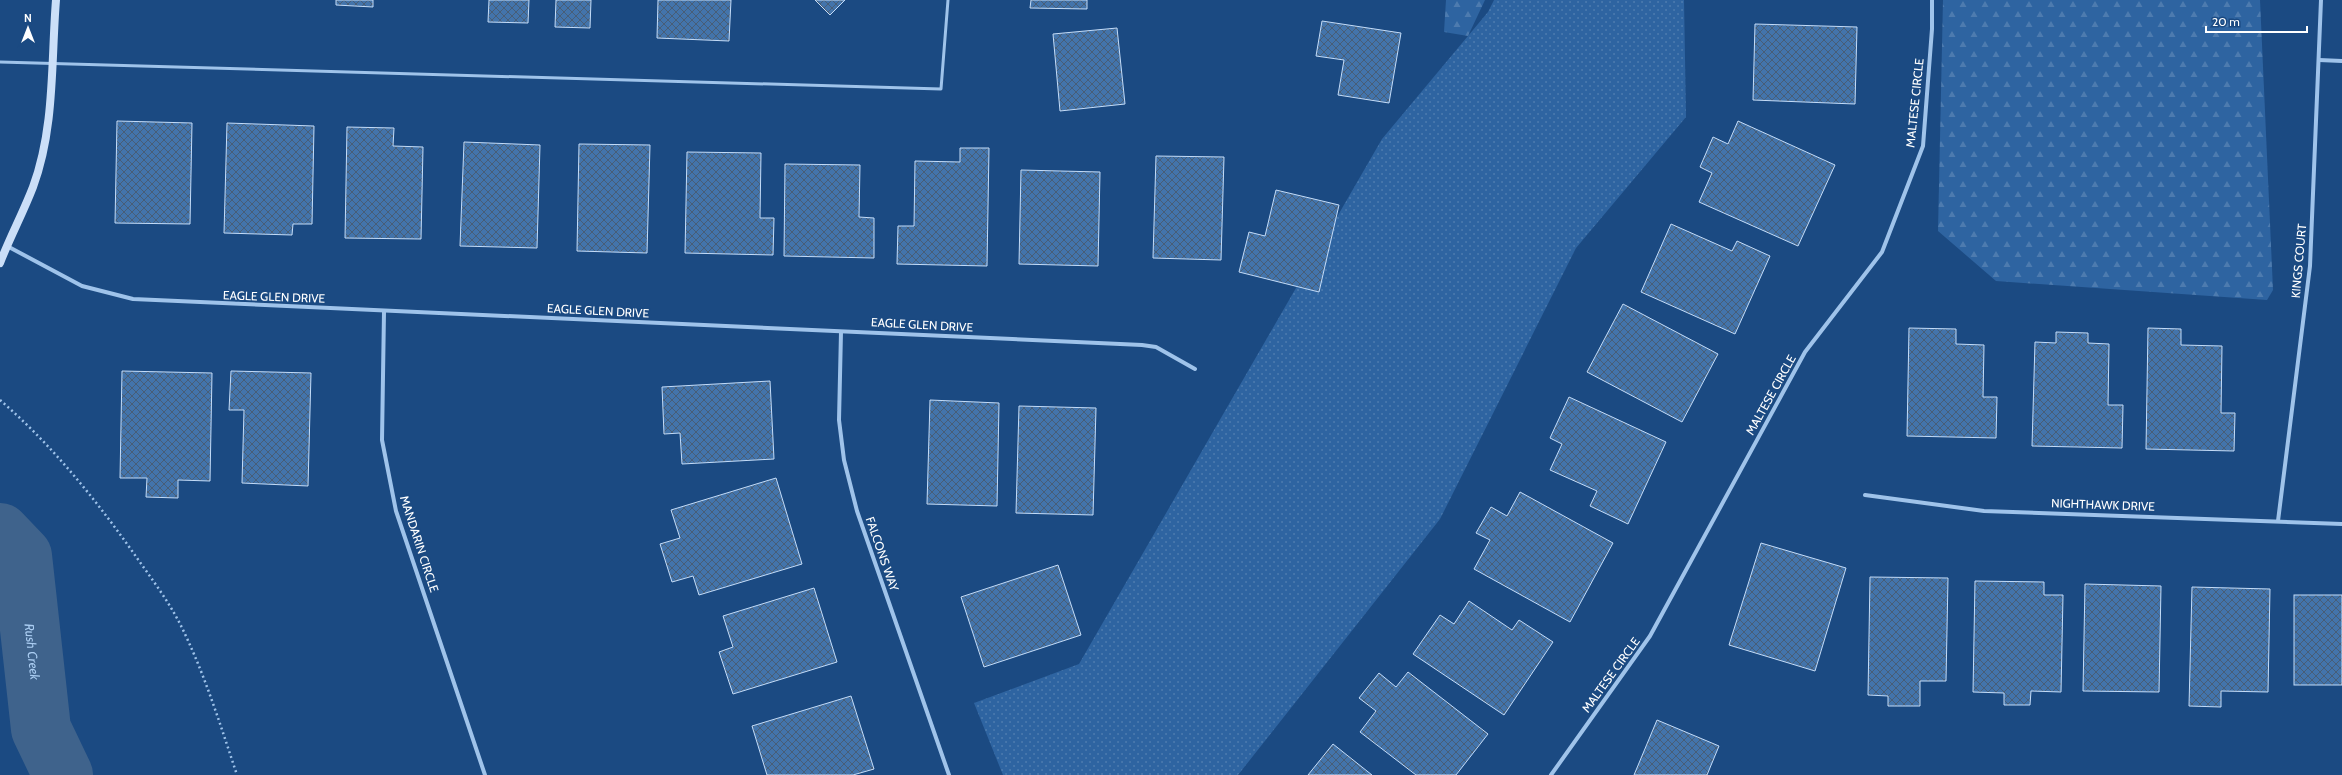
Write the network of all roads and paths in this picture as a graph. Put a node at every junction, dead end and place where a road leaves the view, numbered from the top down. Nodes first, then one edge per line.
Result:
1 (56, 0) edge
2 (948, 0) edge
3 (1932, 0) edge
4 (2321, 0) edge
5 (2319, 60) junction
6 (2342, 61) edge
7 (0, 62) edge
8 (52, 64) junction
9 (7, 246) junction
10 (0, 251) edge
11 (0, 263) edge
12 (384, 312) junction
13 (841, 332) junction
14 (1195, 369) dead end
15 (0, 400) edge
16 (1865, 495) dead end
17 (2278, 521) junction
18 (2342, 524) edge
19 (237, 775) edge
20 (485, 775) edge
21 (949, 775) edge
22 (1551, 775) edge

1 - 8 street
2 - 8 lane
3 - 22 street, MALTESE CIRCLE
4 - 5 street, KINGS COURT
5 - 6 street
5 - 17 street, KINGS COURT
7 - 8 lane
8 - 9 street
9 - 10 street
9 - 11 street
9 - 12 street, EAGLE GLEN DRIVE
12 - 13 street, EAGLE GLEN DRIVE
12 - 20 street, MANDARIN CIRCLE
13 - 14 street, EAGLE GLEN DRIVE
13 - 21 street, FALCONS WAY
15 - 19 path
16 - 17 street, NIGHTHAWK DRIVE
17 - 18 street, NIGHTHAWK DRIVE

